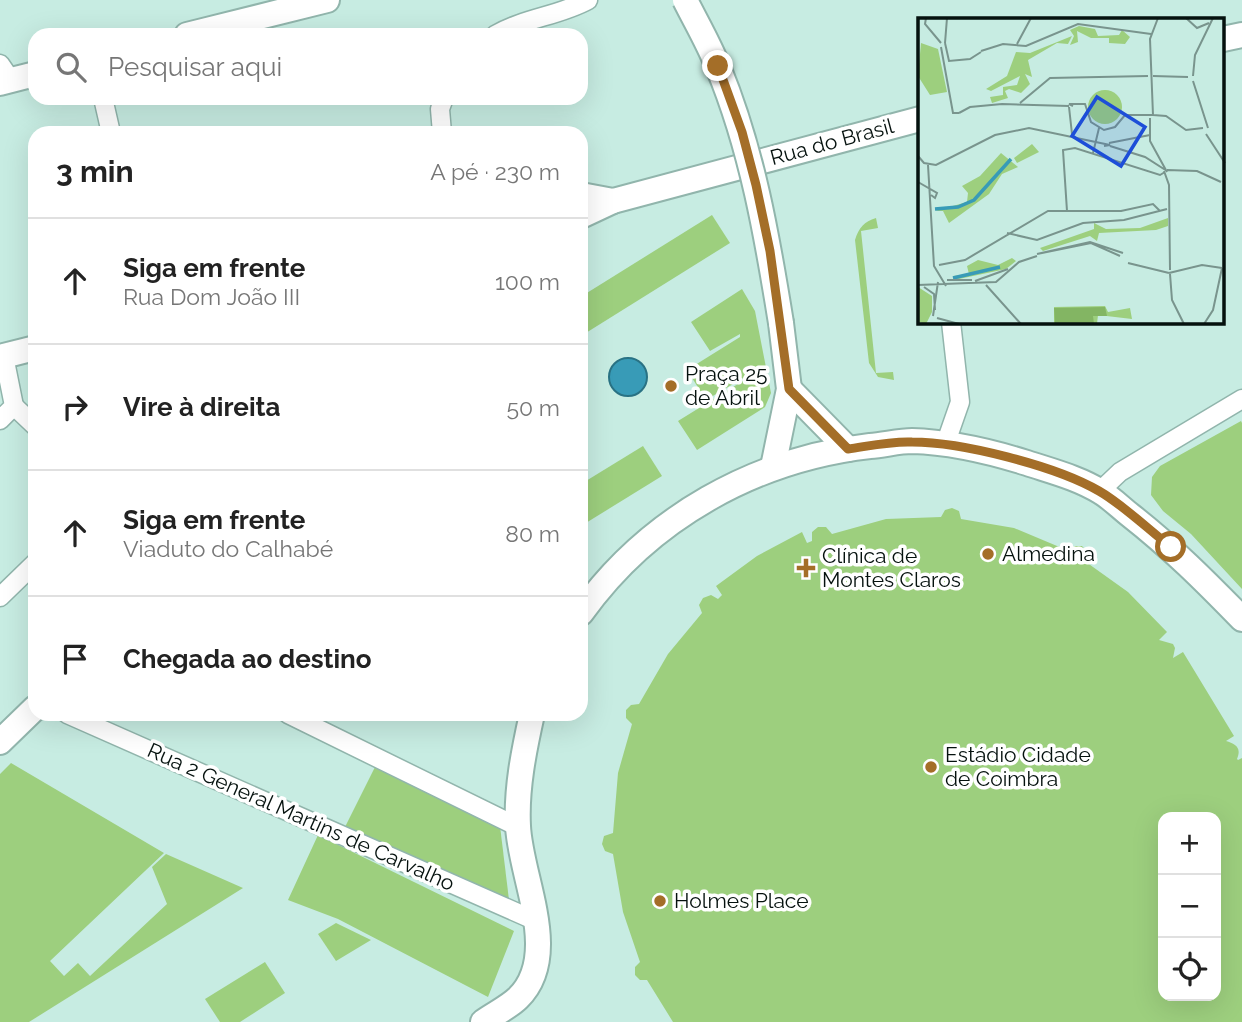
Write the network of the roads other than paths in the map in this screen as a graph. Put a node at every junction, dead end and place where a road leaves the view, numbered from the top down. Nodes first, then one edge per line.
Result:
1 (327, 0) edge
2 (588, 0) edge
3 (685, 0) edge
4 (215, 28) edge
5 (509, 28) edge
6 (1242, 35) edge
7 (1224, 39) edge
8 (105, 105) edge
9 (441, 105) edge
10 (918, 120) edge
11 (109, 126) edge
12 (441, 126) edge
13 (588, 196) edge
14 (613, 201) junction
15 (588, 213) edge
16 (951, 324) edge
17 (28, 350) edge
18 (2, 357) edge
19 (789, 389) junction
20 (1242, 399) edge
21 (14, 406) junction
22 (28, 419) edge
23 (0, 420) edge
24 (945, 445) junction
25 (848, 449) junction
26 (773, 467) junction
27 (1100, 491) junction
28 (28, 570) edge
29 (0, 597) edge
30 (588, 604) edge
31 (1242, 619) edge
32 (28, 715) edge
33 (82, 721) edge
34 (302, 721) edge
35 (530, 721) edge
36 (0, 741) edge
37 (518, 827) junction
38 (536, 921) junction
39 (483, 1022) edge

1 - 4 street
2 - 5 street
3 - 19 street, bridge
6 - 7 street
8 - 11 street
9 - 12 street
10 - 14 street, Rua do Brasil
13 - 14 street, Rua do Brasil
14 - 15 street
16 - 24 street
17 - 18 street
18 - 21 street
19 - 25 street
19 - 26 street
20 - 27 street
21 - 22 street
21 - 23 street
24 - 25 street
24 - 27 street
25 - 26 street
26 - 30 street
27 - 31 street
28 - 29 street
32 - 36 street
33 - 38 street, Rua 2 General Martins de Carvalho
34 - 37 street
35 - 37 street
37 - 38 street
38 - 39 street

